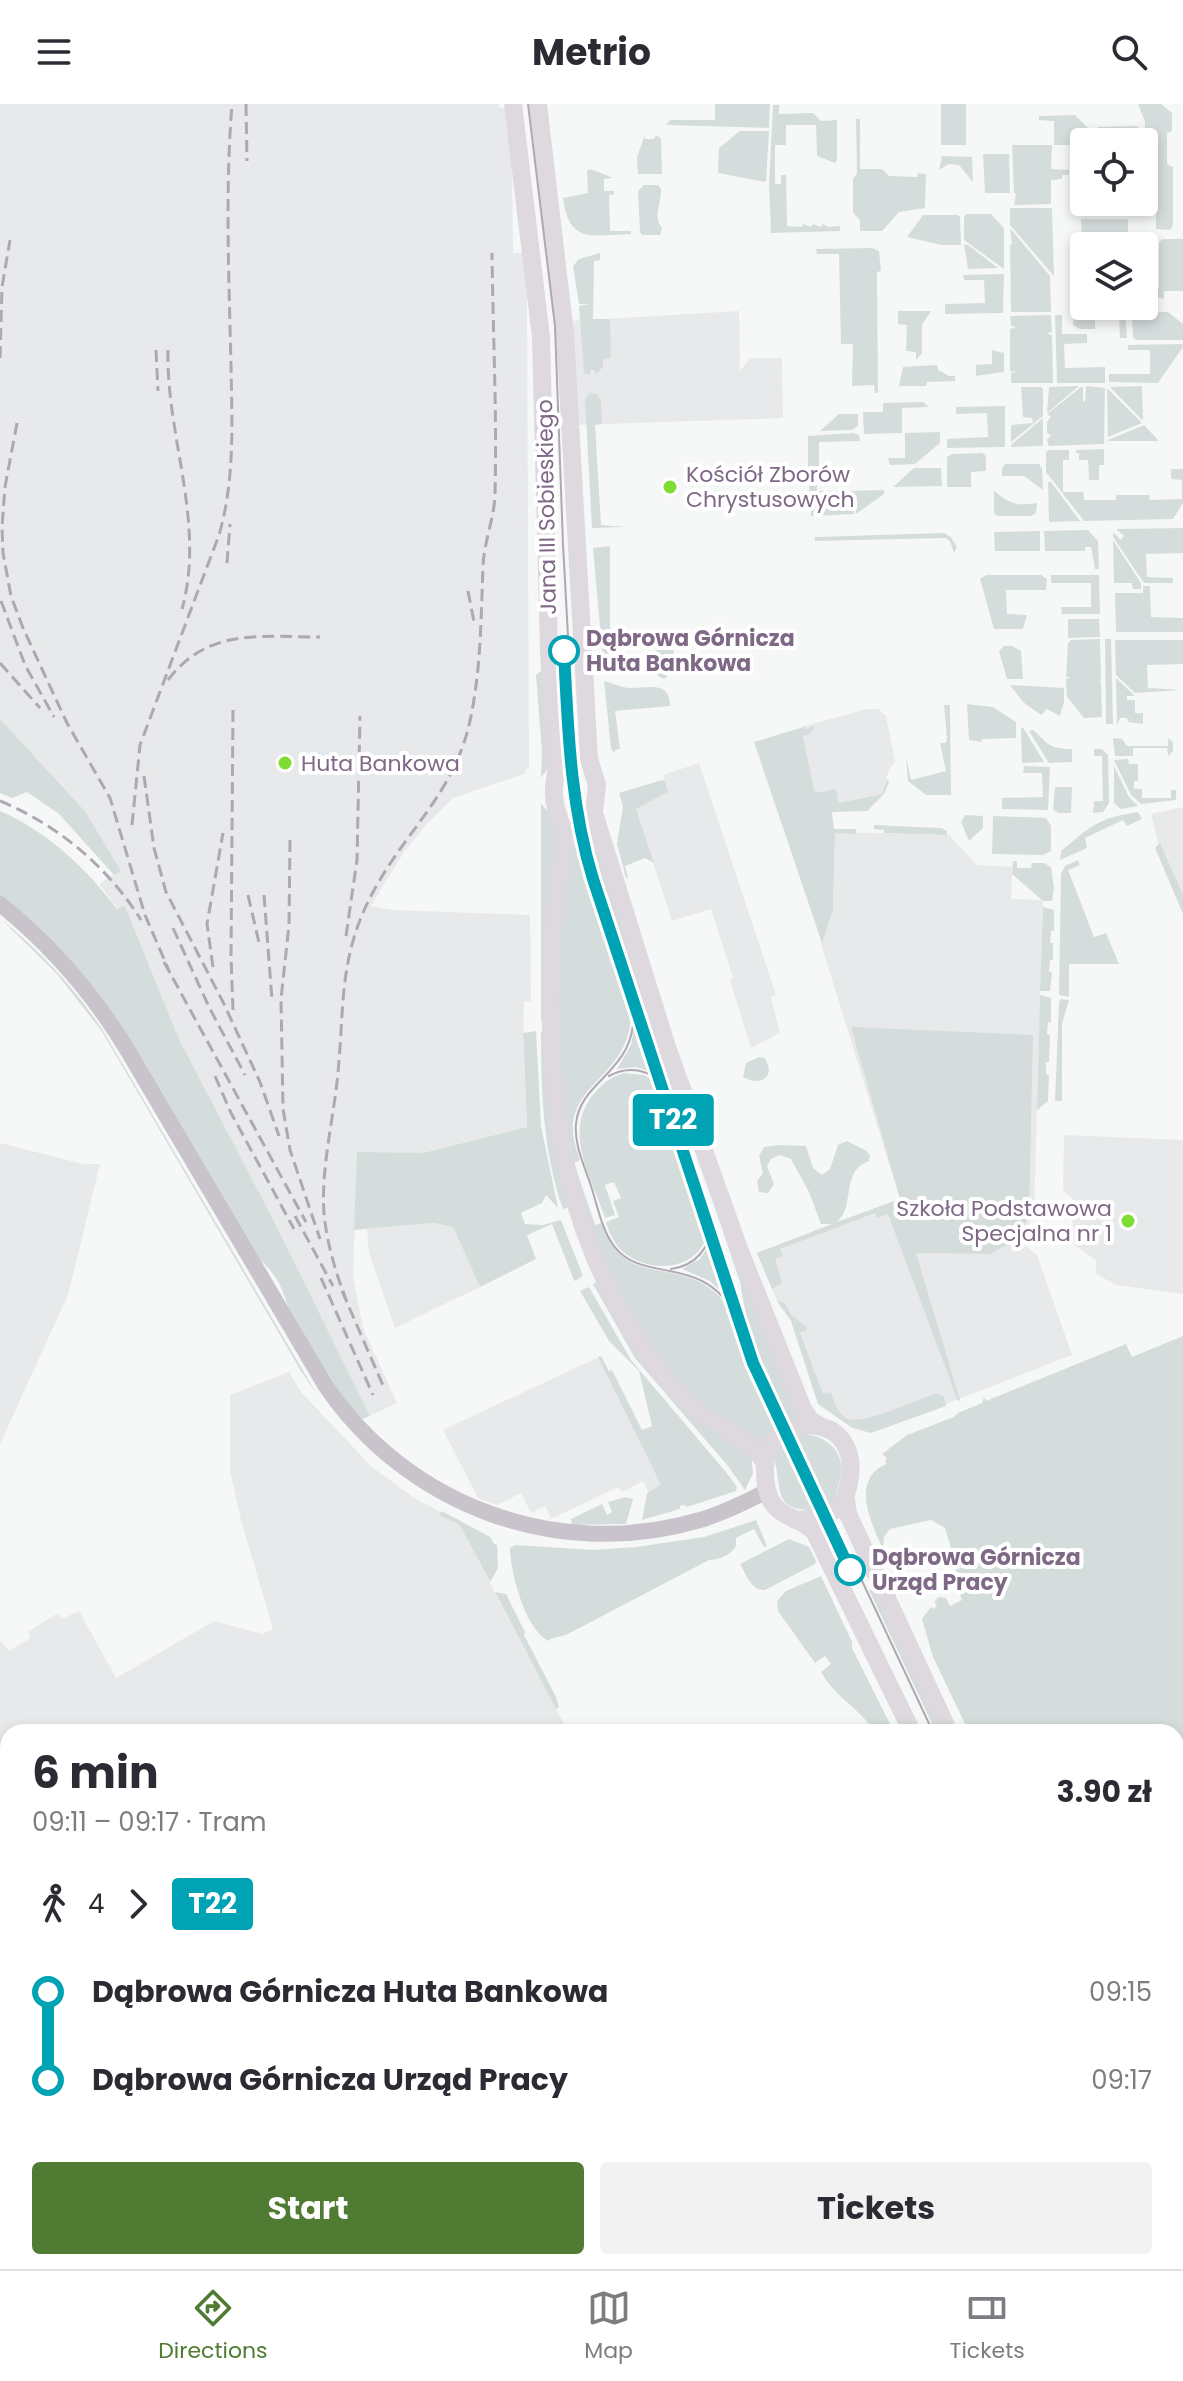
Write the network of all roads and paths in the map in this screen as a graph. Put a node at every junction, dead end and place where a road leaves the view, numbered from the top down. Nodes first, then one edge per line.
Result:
1 (513, 104) edge
2 (538, 104) edge
3 (593, 773) junction
4 (556, 777) junction
5 (593, 805) junction
6 (558, 807) junction
7 (0, 904) edge
8 (819, 1425) junction
9 (763, 1461) junction
10 (767, 1491) junction
11 (846, 1499) junction
12 (795, 1520) junction
13 (908, 1724) edge
14 (945, 1724) edge

1 - 4 main road, Jana III Sobieskiego
2 - 3 main road, Jana III Sobieskiego
3 - 4 main road
3 - 5 main road, Jana III Sobieskiego
4 - 6 main road, Jana III Sobieskiego
5 - 6 main road
5 - 8 main road, Jana III Sobieskiego
6 - 9 main road, Jana III Sobieskiego
7 - 10 street
8 - 9 main road
8 - 11 main road
9 - 10 main road
10 - 12 main road
11 - 12 main road
11 - 14 main road
12 - 13 main road

